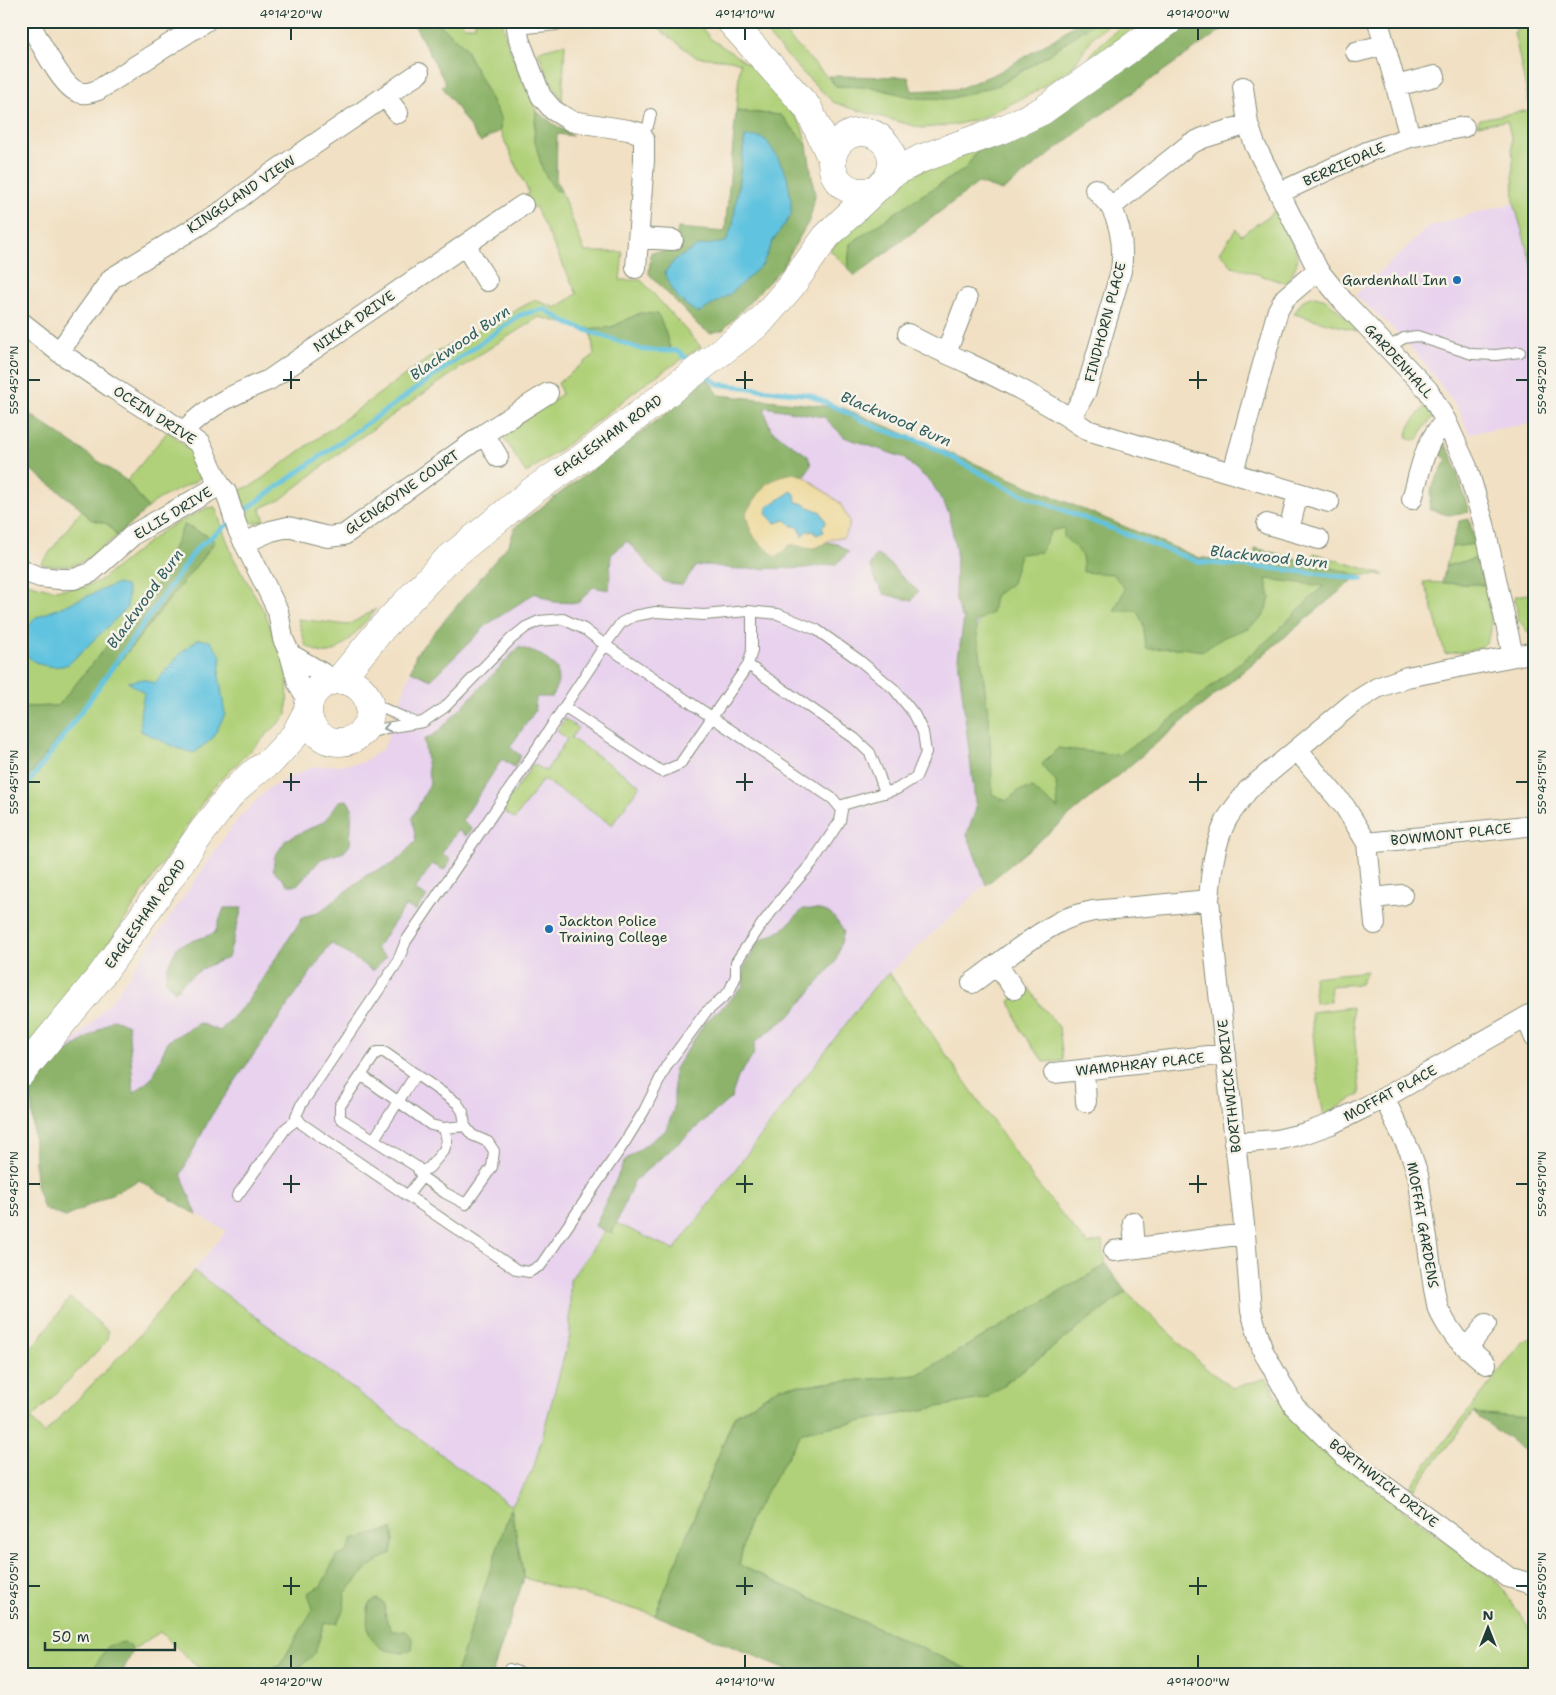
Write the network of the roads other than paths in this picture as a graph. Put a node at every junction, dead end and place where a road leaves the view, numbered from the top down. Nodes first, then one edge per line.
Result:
1 (28, 21) edge
2 (206, 21) edge
3 (730, 21) edge
4 (1169, 21) edge
5 (1378, 21) edge
6 (517, 25) edge
7 (557, 26) dead end
8 (1384, 45) junction
9 (1356, 52) dead end
10 (419, 73) dead end
11 (1435, 76) dead end
12 (1396, 86) junction
13 (1243, 87) dead end
14 (385, 96) junction
15 (808, 108) junction
16 (398, 114) dead end
17 (651, 114) dead end
18 (1248, 124) junction
19 (1464, 127) dead end
20 (640, 133) junction
21 (872, 134) junction
22 (1410, 137) junction
23 (960, 144) junction
24 (833, 167) junction
25 (884, 181) junction
26 (1095, 189) dead end
27 (1279, 193) junction
28 (523, 205) dead end
29 (1111, 207) junction
30 (826, 237) junction
31 (639, 238) junction
32 (673, 240) dead end
33 (465, 245) junction
34 (636, 268) dead end
35 (1318, 270) junction
36 (487, 281) dead end
37 (967, 299) dead end
38 (21, 322) edge
39 (908, 334) dead end
40 (1388, 347) junction
41 (60, 352) junction
42 (946, 352) junction
43 (1520, 352) dead end
44 (548, 393) dead end
45 (1071, 418) junction
46 (1446, 421) junction
47 (184, 431) junction
48 (484, 434) junction
49 (498, 457) dead end
50 (1233, 472) junction
51 (220, 484) junction
52 (1298, 493) junction
53 (1412, 499) dead end
54 (1329, 502) dead end
55 (1267, 524) dead end
56 (1289, 530) junction
57 (241, 536) junction
58 (1319, 539) dead end
59 (21, 568) edge
60 (752, 612) junction
61 (382, 628) junction
62 (604, 645) junction
63 (1535, 652) edge
64 (290, 654) junction
65 (1513, 656) junction
66 (748, 665) junction
67 (337, 680) junction
68 (368, 700) junction
69 (308, 707) junction
70 (564, 707) junction
71 (711, 717) junction
72 (416, 723) junction
73 (350, 739) junction
74 (1297, 750) junction
75 (272, 760) junction
76 (885, 793) junction
77 (839, 806) junction
78 (1535, 825) edge
79 (1367, 843) junction
80 (1402, 895) dead end
81 (1373, 898) junction
82 (1210, 900) junction
83 (1375, 924) dead end
84 (997, 965) junction
85 (972, 983) dead end
86 (1014, 989) dead end
87 (1530, 1014) edge
88 (1535, 1038) edge
89 (1226, 1054) junction
90 (1084, 1071) junction
91 (21, 1073) edge
92 (1054, 1073) dead end
93 (416, 1074) junction
94 (361, 1075) junction
95 (1384, 1098) junction
96 (399, 1102) junction
97 (1086, 1102) dead end
98 (298, 1119) junction
99 (466, 1126) junction
100 (444, 1128) junction
101 (374, 1139) junction
102 (1234, 1143) junction
103 (421, 1174) junction
104 (408, 1195) junction
105 (237, 1196) dead end
106 (1133, 1222) dead end
107 (1245, 1234) junction
108 (1135, 1248) junction
109 (1114, 1251) dead end
110 (1486, 1324) dead end
111 (1467, 1348) junction
112 (1486, 1364) dead end
113 (1535, 1585) edge
114 (508, 1669) dead end
115 (524, 1674) edge

1 - 2 street
3 - 15 main road
4 - 23 main road
5 - 8 street
6 - 7 lane
6 - 20 street
8 - 9 street
8 - 12 street
10 - 14 street, KINGSLAND VIEW
11 - 12 street
12 - 22 street
13 - 18 street, GARDENHALL
14 - 16 street
14 - 41 street, KINGSLAND VIEW
15 - 21 main road
15 - 24 main road
17 - 20 lane
18 - 27 street, GARDENHALL
18 - 29 street
19 - 22 street, BERRIEDALE
20 - 31 street
21 - 23 main road
21 - 24 main road
21 - 25 main road
22 - 27 street, BERRIEDALE
23 - 25 main road
24 - 25 main road
24 - 30 main road
25 - 30 main road
26 - 29 street
27 - 35 street, GARDENHALL
28 - 33 street, NIKKA DRIVE
29 - 45 street, FINDHORN PLACE
30 - 61 main road, EAGLESHAM ROAD
31 - 32 street
31 - 34 street
33 - 36 street
33 - 47 street, NIKKA DRIVE
35 - 40 street, GARDENHALL
35 - 50 street
37 - 42 street
38 - 41 street, OCEIN DRIVE
39 - 42 street
40 - 43 lane
40 - 46 street, GARDENHALL
41 - 47 street, OCEIN DRIVE
42 - 45 street
44 - 48 street, GLENGOYNE COURT
45 - 50 street
46 - 53 street
46 - 65 street, GARDENHALL
47 - 51 street, OCEIN DRIVE
48 - 49 street
48 - 57 street, GLENGOYNE COURT
50 - 52 street
51 - 57 street, OCEIN DRIVE
51 - 59 street, ELLIS DRIVE
52 - 54 street
52 - 56 street
55 - 56 street
56 - 58 street
57 - 64 street, OCEIN DRIVE
60 - 62 lane
60 - 66 lane
60 - 76 lane
61 - 67 main road, EAGLESHAM ROAD
61 - 68 main road
62 - 70 lane
62 - 71 lane
62 - 72 lane
63 - 65 street, BORTHWICK DRIVE
64 - 67 street
64 - 69 street, OCEIN DRIVE
65 - 74 street, BORTHWICK DRIVE
66 - 71 lane
66 - 76 lane
67 - 68 main road
67 - 69 main road
68 - 72 lane
68 - 73 main road
69 - 73 main road
69 - 75 main road
70 - 71 lane
70 - 98 lane
71 - 77 lane
72 -> 73 lane
73 - 75 main road
74 - 79 street
74 - 82 street, BORTHWICK DRIVE
75 - 91 main road, EAGLESHAM ROAD
76 - 77 lane
77 - 104 lane
78 - 79 street, BOWMONT PLACE
79 - 81 street
80 - 81 street
81 - 83 street
82 - 84 street
82 - 89 street, BORTHWICK DRIVE
84 - 85 street
84 - 86 street
87 - 88 street
87 - 95 street, MOFFAT PLACE
89 - 90 street, WAMPHRAY PLACE
89 - 102 street, BORTHWICK DRIVE
90 - 92 street, WAMPHRAY PLACE
90 - 97 street
93 - 94 lane
93 - 96 lane
93 - 99 lane
94 - 96 lane
94 - 101 lane
95 - 102 street, MOFFAT PLACE
95 - 111 street, MOFFAT GARDENS
96 - 100 lane
96 - 101 lane
98 - 104 lane
98 - 105 lane
99 - 100 lane
99 - 103 lane
100 - 103 lane
101 - 103 lane
102 - 107 street, BORTHWICK DRIVE
103 - 104 lane
106 - 108 street
107 - 108 street
107 - 113 street, BORTHWICK DRIVE
108 - 109 street
110 - 111 street
111 - 112 street, MOFFAT GARDENS
114 - 115 lane

